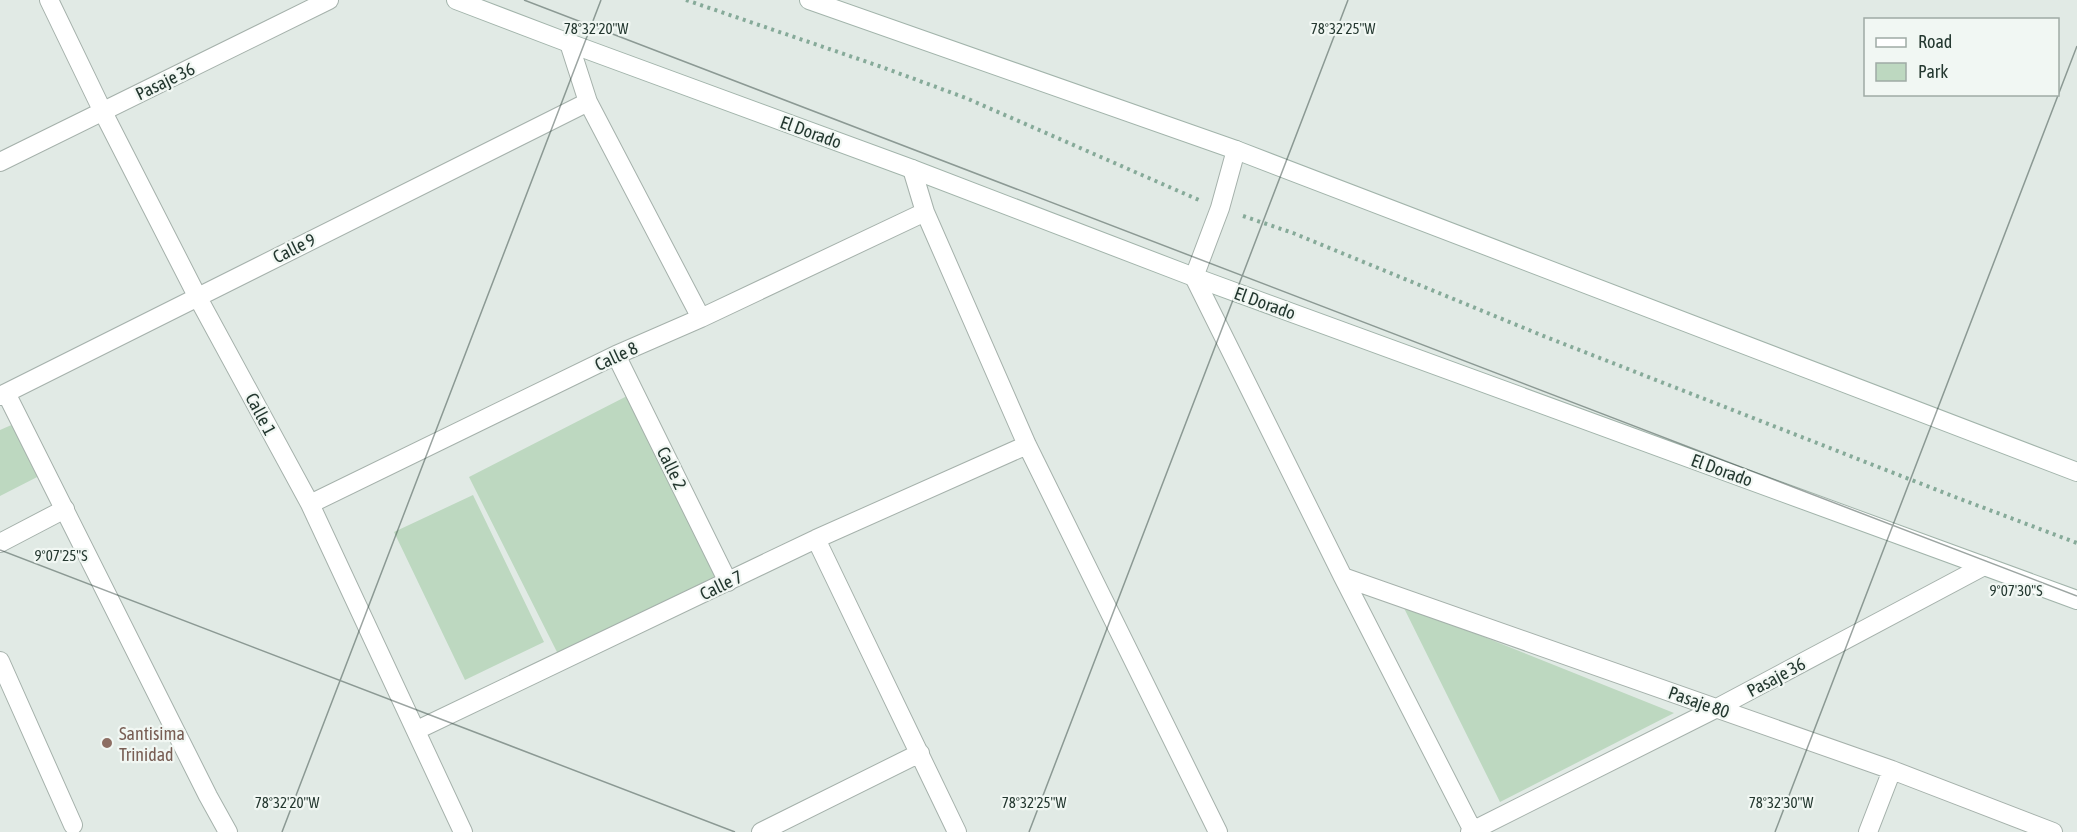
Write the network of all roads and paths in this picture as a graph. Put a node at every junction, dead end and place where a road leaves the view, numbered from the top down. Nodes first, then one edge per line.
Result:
1 (49, 0) edge
2 (329, 0) edge
3 (456, 0) edge
4 (686, 0) edge
5 (809, 0) edge
6 (568, 43) junction
7 (588, 102) junction
8 (102, 112) junction
9 (1236, 150) junction
10 (0, 162) edge
11 (912, 169) junction
12 (1220, 208) junction
13 (925, 212) junction
14 (1194, 277) junction
15 (197, 296) junction
16 (701, 318) junction
17 (616, 355) junction
18 (3, 395) edge
19 (1027, 445) junction
20 (2077, 472) edge
21 (309, 504) junction
22 (65, 509) junction
23 (816, 539) junction
24 (0, 543) edge
25 (2077, 543) edge
26 (1984, 566) junction
27 (1343, 577) junction
28 (728, 582) junction
29 (2077, 600) edge
30 (0, 661) edge
31 (1717, 708) junction
32 (417, 730) junction
33 (920, 753) junction
34 (1892, 770) junction
35 (73, 825) dead end
36 (228, 832) edge
37 (463, 832) edge
38 (761, 832) edge
39 (957, 832) edge
40 (1218, 832) edge
41 (1474, 832) edge
42 (1868, 832) edge
43 (2053, 832) edge

1 - 8 street, Calle 1
2 - 8 street, Pasaje 36
3 - 6 street, El Dorado
4 - 12 path
5 - 9 street
6 - 7 street
6 - 11 street, El Dorado
7 - 15 street, Calle 9
7 - 16 street
8 - 10 street, Pasaje 36
8 - 15 street, Calle 1
9 - 12 street
9 - 20 street
11 - 13 street
11 - 14 street, El Dorado
12 - 14 street
12 - 25 path
13 - 16 street, Calle 8
13 - 19 street
14 - 26 street, El Dorado
14 - 27 street
15 - 18 street, Calle 9
15 - 21 street, Calle 1
16 - 17 street, Calle 8
17 - 21 street, Calle 8
17 - 28 street, Calle 2
18 - 22 street
19 - 23 street, Calle 7
19 - 40 street
21 - 32 street, Calle 1
22 - 24 street
22 - 36 street
23 - 28 street, Calle 7
23 - 33 street
26 - 29 street, El Dorado
26 - 31 street, Pasaje 36
27 - 31 street, Pasaje 80
27 - 41 street
28 - 32 street, Calle 7
30 - 35 street
31 - 34 street, Pasaje 80
31 - 41 street, Pasaje 36
32 - 37 street, Calle 1
33 - 38 street
33 - 39 street
34 - 42 street
34 - 43 street, Pasaje 80

